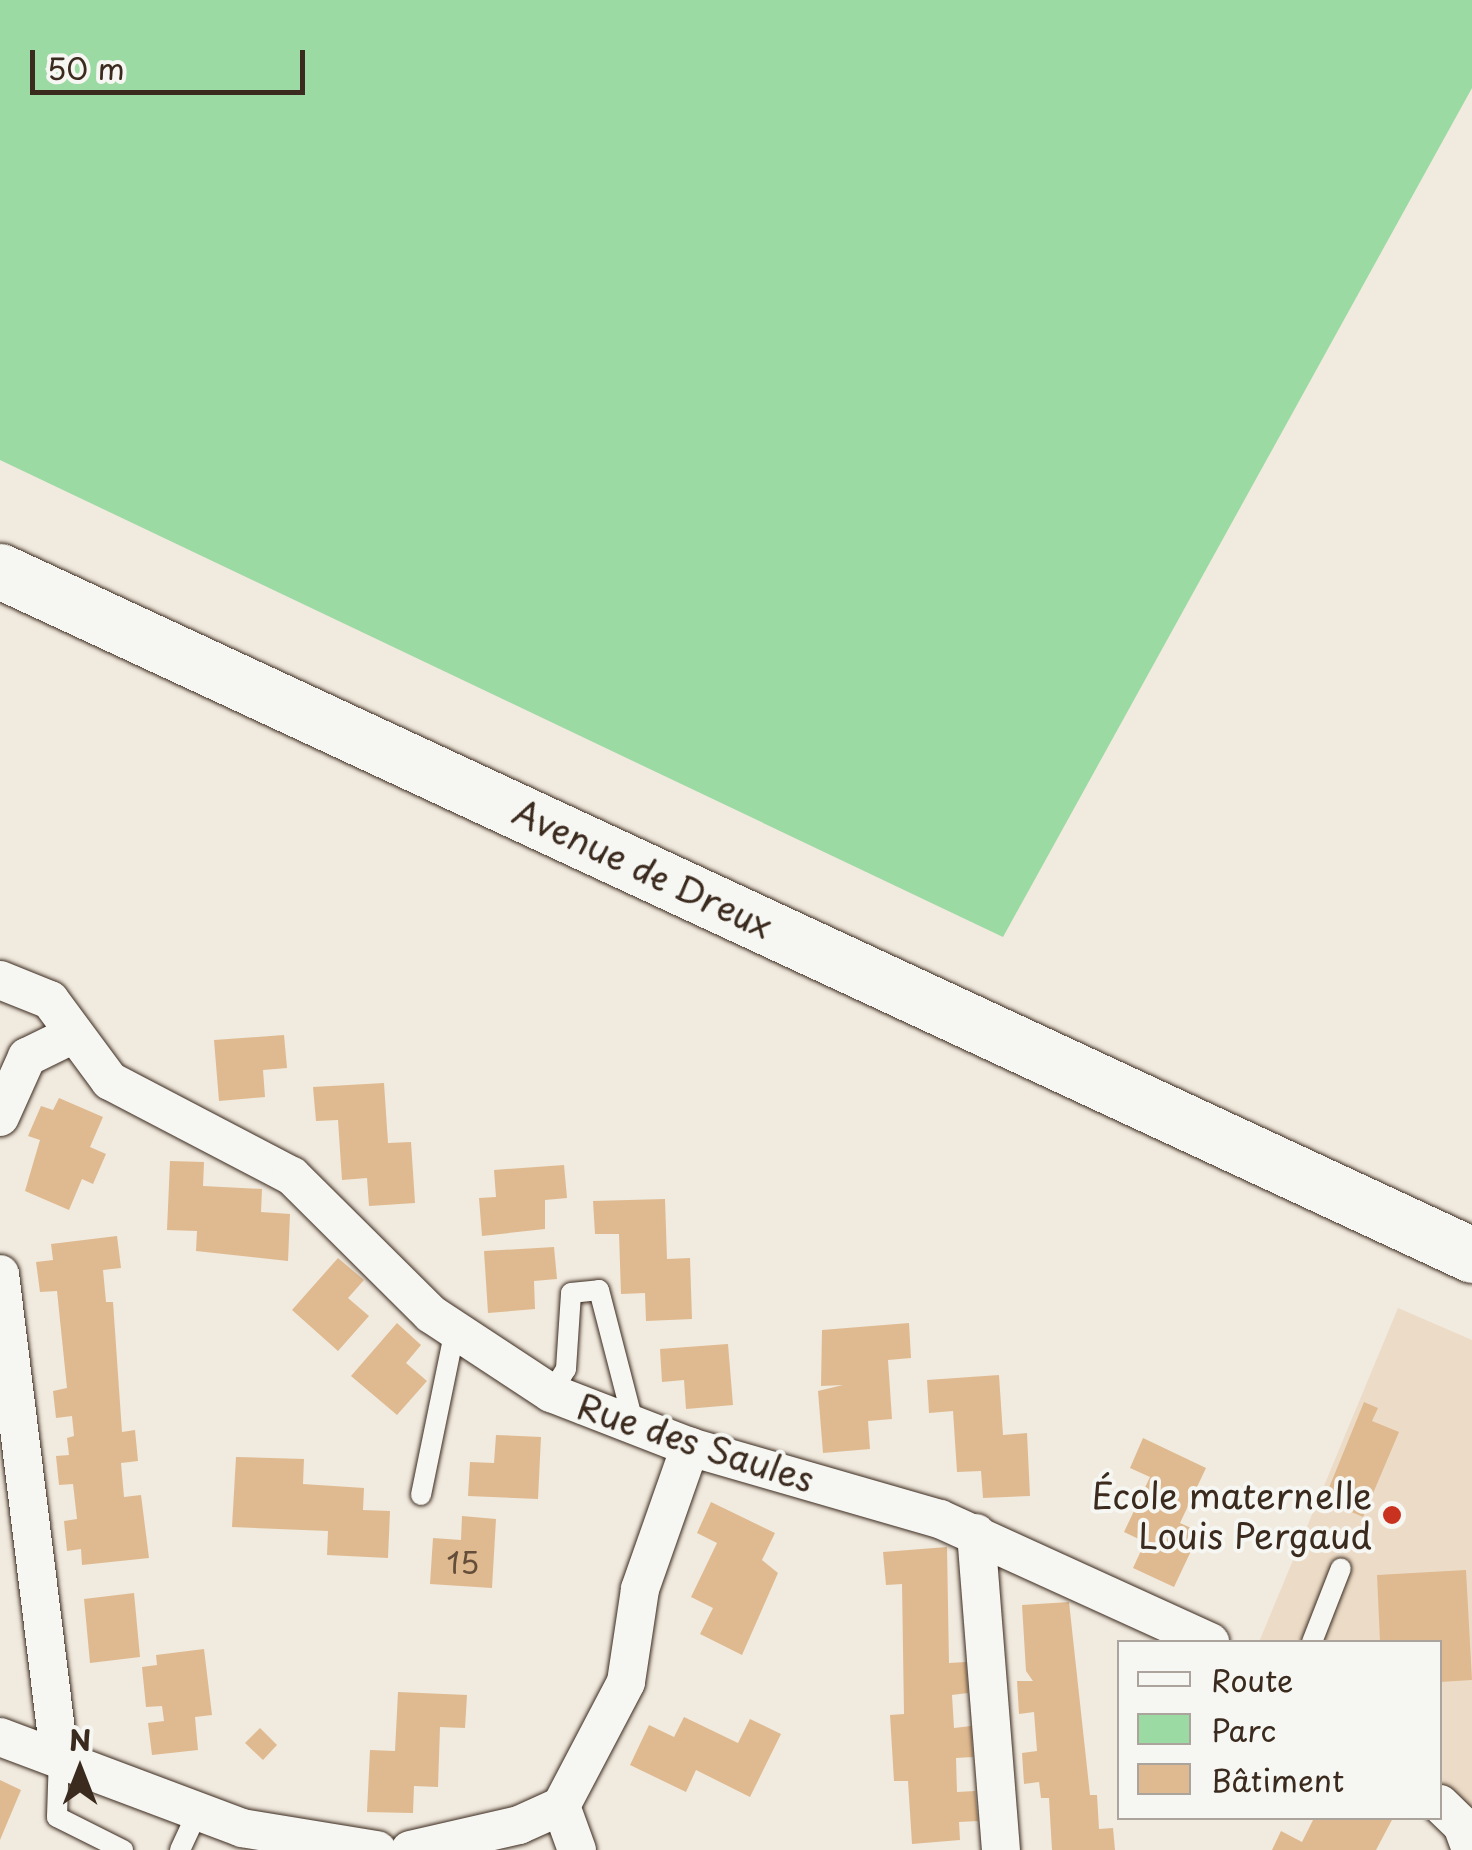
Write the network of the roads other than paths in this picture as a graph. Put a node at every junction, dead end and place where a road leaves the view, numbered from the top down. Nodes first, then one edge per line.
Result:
1 (0, 570) edge
2 (0, 980) edge
3 (74, 1034) junction
4 (0, 1117) edge
5 (1286, 1166) junction
6 (1472, 1242) edge
7 (1472, 1255) edge
8 (0, 1274) edge
9 (455, 1330) junction
10 (551, 1393) junction
11 (634, 1425) junction
12 (690, 1447) junction
13 (422, 1495) dead end
14 (976, 1533) junction
15 (1341, 1568) dead end
16 (1206, 1640) edge
17 (1313, 1640) edge
18 (0, 1737) edge
19 (59, 1756) junction
20 (562, 1806) junction
21 (1442, 1806) edge
22 (198, 1811) junction
23 (327, 1847) edge
24 (123, 1850) edge
25 (180, 1850) edge
26 (376, 1850) edge
27 (410, 1850) edge
28 (576, 1850) edge
29 (1001, 1850) edge
30 (1471, 1850) edge

1 - 5 main road, Avenue de Dreux
2 - 3 street, Rue des Saules
3 - 4 street
3 - 9 street, Rue des Saules
5 - 6 main road, Avenue de Dreux
5 - 7 main road, Avenue de Dreux
8 - 19 street
9 - 10 street, Rue des Saules
9 - 13 lane
10 - 11 street, Rue des Saules
10 - 11 lane
11 - 12 street, Rue des Saules
12 - 14 street, Rue des Saules
12 - 20 street
14 - 16 street, Rue des Saules
14 - 29 street
15 - 17 lane
18 - 19 street
19 - 22 street
19 - 24 lane
20 - 27 street
20 - 28 street
21 - 30 street
22 - 23 street
22 - 25 lane
23 - 26 street

